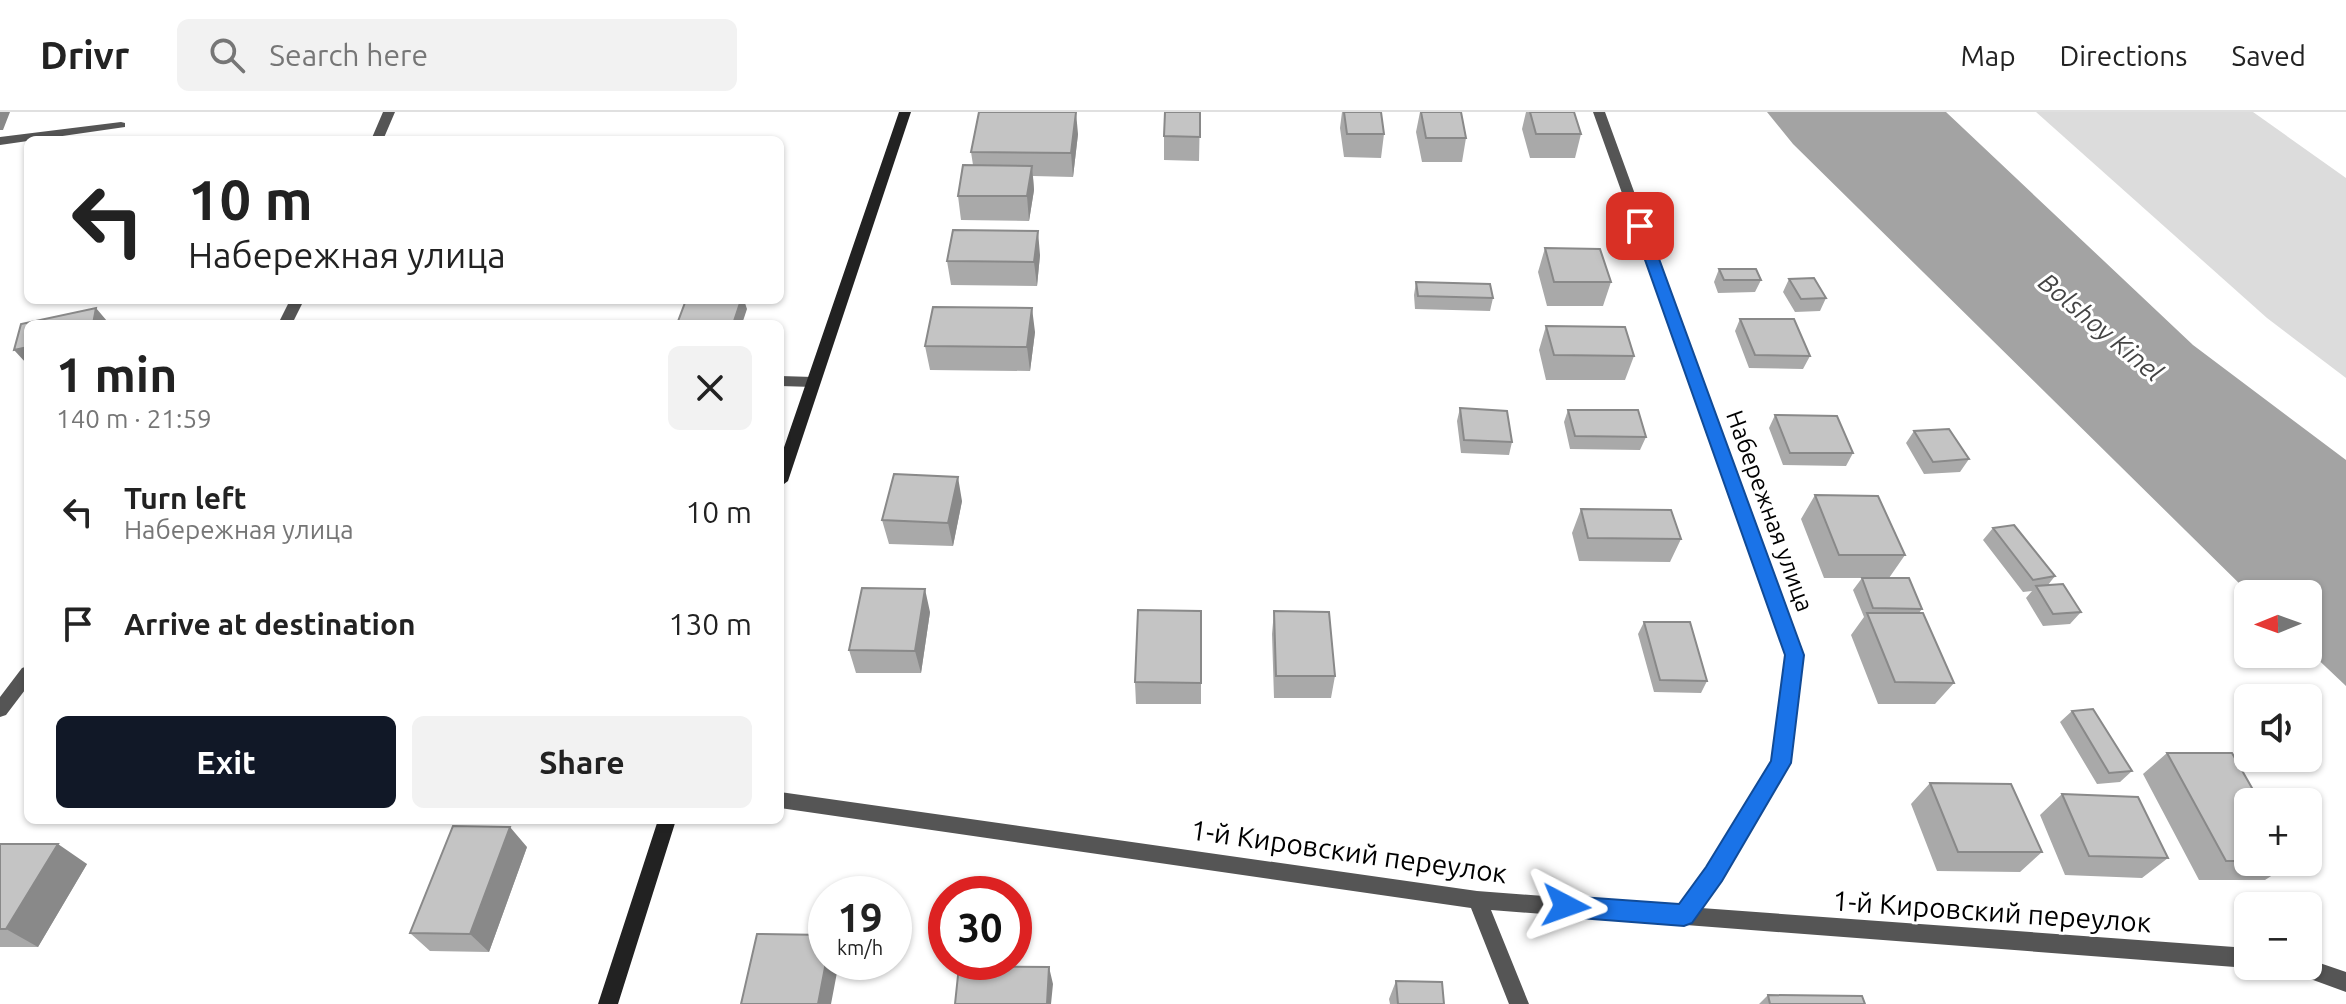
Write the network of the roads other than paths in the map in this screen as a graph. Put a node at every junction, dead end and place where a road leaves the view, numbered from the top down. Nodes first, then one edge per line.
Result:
1 (389, 112) edge
2 (905, 112) edge
3 (1599, 112) edge
4 (121, 125) dead end
5 (38, 136) edge
6 (379, 136) edge
7 (24, 138) edge
8 (0, 141) edge
9 (784, 381) edge
10 (813, 382) junction
11 (784, 469) edge
12 (24, 678) edge
13 (0, 710) edge
14 (784, 801) edge
15 (666, 824) edge
16 (1477, 900) junction
17 (1684, 915) junction
18 (2234, 957) edge
19 (2322, 973) edge
20 (2346, 982) edge
21 (608, 1004) edge
22 (1519, 1004) edge

1 - 6 street
2 - 10 main road
3 - 17 street, Набережная улица
4 - 5 street
7 - 8 street
9 - 10 street
10 - 11 main road
12 - 13 street
14 - 16 street, 1-й Кировский переулок
15 - 21 main road
16 - 17 street, 1-й Кировский переулок
16 - 22 street
17 - 18 street, 1-й Кировский переулок
19 - 20 street

